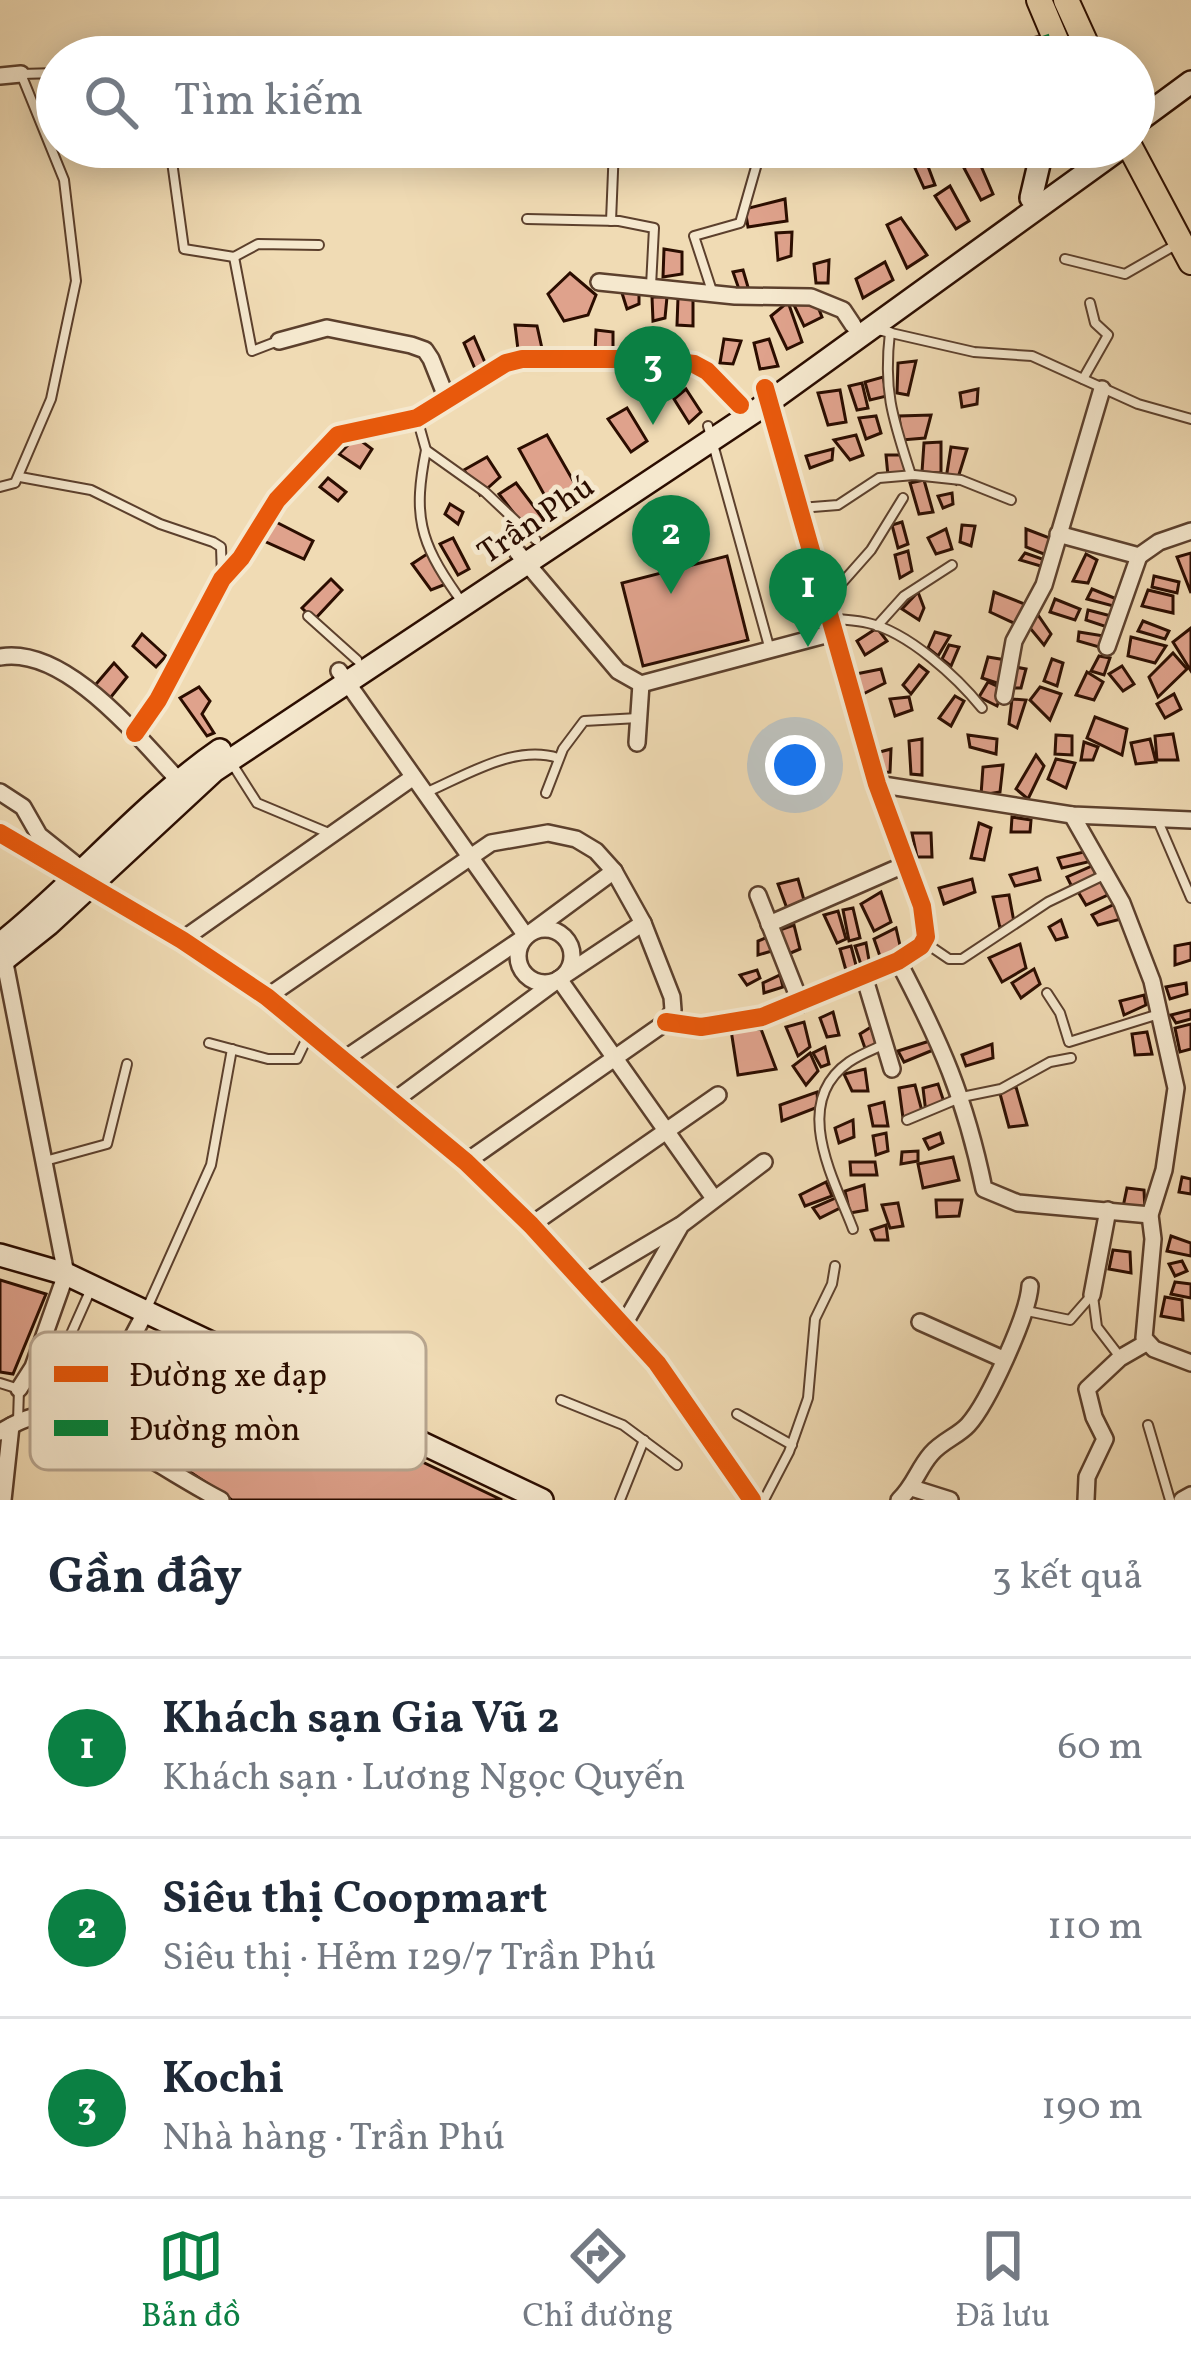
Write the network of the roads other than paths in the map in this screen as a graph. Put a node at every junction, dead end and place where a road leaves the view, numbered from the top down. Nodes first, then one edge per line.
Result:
1 (21, 74) junction
2 (36, 74) edge
3 (0, 76) edge
4 (1191, 82) edge
5 (1191, 98) edge
6 (1155, 109) edge
7 (36, 111) edge
8 (1155, 124) edge
9 (59, 168) edge
10 (173, 168) edge
11 (613, 168) edge
12 (756, 168) edge
13 (1038, 168) edge
14 (1072, 168) edge
15 (1096, 168) edge
16 (1138, 168) edge
17 (1031, 197) junction
18 (527, 219) dead end
19 (610, 221) junction
20 (319, 245) dead end
21 (1185, 252) edge
22 (234, 256) junction
23 (1065, 259) dead end
24 (598, 282) dead end
25 (651, 287) junction
26 (712, 292) junction
27 (1090, 303) dead end
28 (871, 328) junction
29 (279, 340) joint
30 (1083, 380) junction
31 (1102, 388) junction
32 (767, 395) junction
33 (447, 399) junction
34 (740, 405) junction
35 (417, 418) junction
36 (1191, 419) edge
37 (710, 432) junction
38 (426, 450) junction
39 (911, 475) junction
40 (20, 477) junction
41 (0, 487) edge
42 (903, 498) dead end
43 (1011, 500) dead end
44 (798, 508) junction
45 (1191, 531) edge
46 (1058, 534) junction
47 (527, 552) junction
48 (1139, 556) junction
49 (952, 565) dead end
50 (222, 579) junction
51 (457, 595) junction
52 (308, 616) dead end
53 (828, 618) junction
54 (878, 626) junction
55 (1107, 647) dead end
56 (770, 651) junction
57 (0, 657) edge
58 (348, 671) junction
59 (641, 683) junction
60 (1004, 696) dead end
61 (982, 708) dead end
62 (640, 718) junction
63 (135, 733) junction
64 (637, 742) dead end
65 (558, 758) junction
66 (230, 760) junction
67 (412, 778) junction
68 (878, 784) junction
69 (184, 786) junction
70 (0, 792) edge
71 (546, 793) dead end
72 (424, 794) junction
73 (1072, 815) junction
74 (1191, 820) edge
75 (1158, 821) junction
76 (0, 832) edge
77 (332, 835) junction
78 (470, 856) junction
79 (904, 865) junction
80 (614, 871) junction
81 (1106, 874) junction
82 (83, 879) junction
83 (758, 895) dead end
84 (1191, 898) edge
85 (644, 923) junction
86 (769, 923) junction
87 (526, 936) junction
88 (182, 940) junction
89 (924, 942) junction
90 (1, 953) edge
91 (898, 961) junction
92 (864, 976) junction
93 (559, 980) junction
94 (1047, 993) dead end
95 (267, 997) junction
96 (801, 1004) junction
97 (1161, 1013) junction
98 (666, 1022) junction
99 (309, 1033) junction
100 (209, 1042) dead end
101 (884, 1044) junction
102 (232, 1049) junction
103 (1070, 1058) dead end
104 (343, 1060) junction
105 (614, 1060) junction
106 (127, 1064) dead end
107 (892, 1069) dead end
108 (1184, 1091) edge
109 (718, 1096) dead end
110 (962, 1097) junction
111 (391, 1102) junction
112 (907, 1120) dead end
113 (666, 1132) junction
114 (44, 1161) junction
115 (466, 1162) junction
116 (764, 1162) dead end
117 (713, 1198) junction
118 (1108, 1210) junction
119 (1150, 1215) junction
120 (531, 1225) junction
121 (681, 1225) junction
122 (853, 1229) dead end
123 (0, 1255) edge
124 (835, 1266) dead end
125 (66, 1274) junction
126 (584, 1282) junction
127 (1030, 1286) dead end
128 (91, 1287) junction
129 (1092, 1294) junction
130 (1027, 1311) junction
131 (144, 1315) junction
132 (920, 1322) dead end
133 (623, 1326) junction
134 (45, 1332) edge
135 (72, 1332) edge
136 (135, 1332) edge
137 (181, 1332) edge
138 (1146, 1343) junction
139 (1003, 1358) junction
140 (1120, 1358) junction
141 (1191, 1363) edge
142 (30, 1372) edge
143 (0, 1383) edge
144 (19, 1389) junction
145 (561, 1400) dead end
146 (737, 1414) dead end
147 (1148, 1425) dead end
148 (10, 1427) edge
149 (644, 1440) junction
150 (792, 1445) junction
151 (426, 1446) edge
152 (677, 1465) dead end
153 (166, 1470) edge
154 (906, 1494) edge
155 (1191, 1495) edge
156 (3, 1500) edge
157 (221, 1500) edge
158 (542, 1500) edge
159 (620, 1500) edge
160 (752, 1500) edge
161 (764, 1500) edge
162 (950, 1500) edge
163 (1087, 1500) edge
164 (1170, 1500) edge
165 (1182, 1500) edge

1 - 2 lane
1 - 3 street
1 - 7 lane
4 - 6 main road
5 - 8 main road
9 - 40 lane
10 - 22 lane
11 - 19 lane
12 - 26 lane
13 - 17 main road
14 - 17 main road, Trần Phú
15 - 28 main road, Trần Phú
16 - 21 main road
17 - 28 main road, Trần Phú
18 - 19 lane
19 - 25 lane
20 - 22 lane
21 - 23 lane
22 - 29 lane
24 - 25 street
25 - 26 street
26 - 28 street
27 - 30 lane
28 - 30 lane
28 - 32 main road, Trần Phú
28 - 39 lane
29 - 33 street
30 - 31 lane
31 - 36 lane
31 - 46 street
32 - 34 main road, Trần Phú
32 - 37 main road, Trần Phú
32 - 44 street
33 - 34 street
33 - 35 street
34 - 37 main road, Trần Phú
35 - 38 lane
35 - 50 street
37 - 47 main road, Trần Phú
37 - 56 lane
38 - 47 lane
38 - 51 lane
39 - 43 lane
39 - 44 lane
40 - 41 lane
40 - 50 lane
42 - 53 lane
44 - 53 street
45 - 48 street
46 - 48 street
46 - 60 street
47 - 51 main road, Trần Phú
47 - 58 main road, Trần Phú
47 - 59 street
48 - 55 street
49 - 54 lane
50 - 63 street
51 - 58 main road, Trần Phú
52 - 58 lane
53 - 54 lane
53 - 56 street
53 - 68 street
54 - 61 lane
56 - 59 street
57 - 63 street
58 - 66 main road, Trần Phú
58 - 67 street
58 - 69 main road, Trần Phú
59 - 62 street
62 - 64 street
62 - 65 lane
63 - 69 street
65 - 71 lane
65 - 72 lane
66 - 69 main road, Trần Phú
66 - 77 lane
67 - 72 street
67 - 77 street
68 - 73 street
68 - 79 street
69 - 82 main road, Trần Phú
70 - 82 street
72 - 78 street
73 - 75 street
73 - 81 street
74 - 75 street
75 - 84 lane
76 - 82 street
77 - 88 street
78 - 80 street
78 - 87 street
78 - 95 street
79 - 86 street
79 - 89 street
80 - 85 street
80 - 87 street
81 - 89 lane
81 - 97 street
82 - 88 street
82 - 90 main road, Trần Phú
83 - 86 street
85 - 93 street
85 - 98 street
86 - 96 street
87 - 93 street
87 - 93 street
87 - 104 street
88 - 95 street
89 - 91 street
90 - 114 street
91 - 92 street
91 - 110 street
92 - 96 street
92 - 101 street
93 - 105 street
93 - 111 street
94 - 97 lane
95 - 99 street
96 - 98 street
97 - 108 street
98 - 105 street
99 - 102 lane
99 - 104 street
100 - 102 lane
101 - 107 street
101 - 122 lane
102 - 131 lane
103 - 110 lane
104 - 111 street
105 - 113 street
105 - 115 street
106 - 114 lane
108 - 119 street
109 - 113 street
110 - 112 lane
110 - 118 street
111 - 115 street
113 - 117 street
113 - 120 street
114 - 125 street
115 - 120 street
116 - 117 street
117 - 121 street
118 - 119 street
118 - 129 street
119 - 138 street
120 - 126 street
121 - 126 street
121 - 133 street
123 - 125 main road
124 - 150 lane
125 - 128 main road
125 - 134 street
126 - 133 street
127 - 130 street
128 - 131 main road
128 - 135 lane
129 - 130 lane
129 - 140 lane
130 - 139 street
131 - 136 street
131 - 137 main road
132 - 139 street
133 - 160 street
138 - 140 street
138 - 141 street
139 - 154 street
140 - 163 street
142 - 144 street
143 - 144 lane
144 - 148 lane
145 - 149 lane
146 - 150 lane
147 - 164 lane
148 - 156 street
149 - 152 lane
149 - 159 lane
150 - 161 lane
151 - 158 main road
153 - 157 street
154 - 162 street
155 - 165 street

